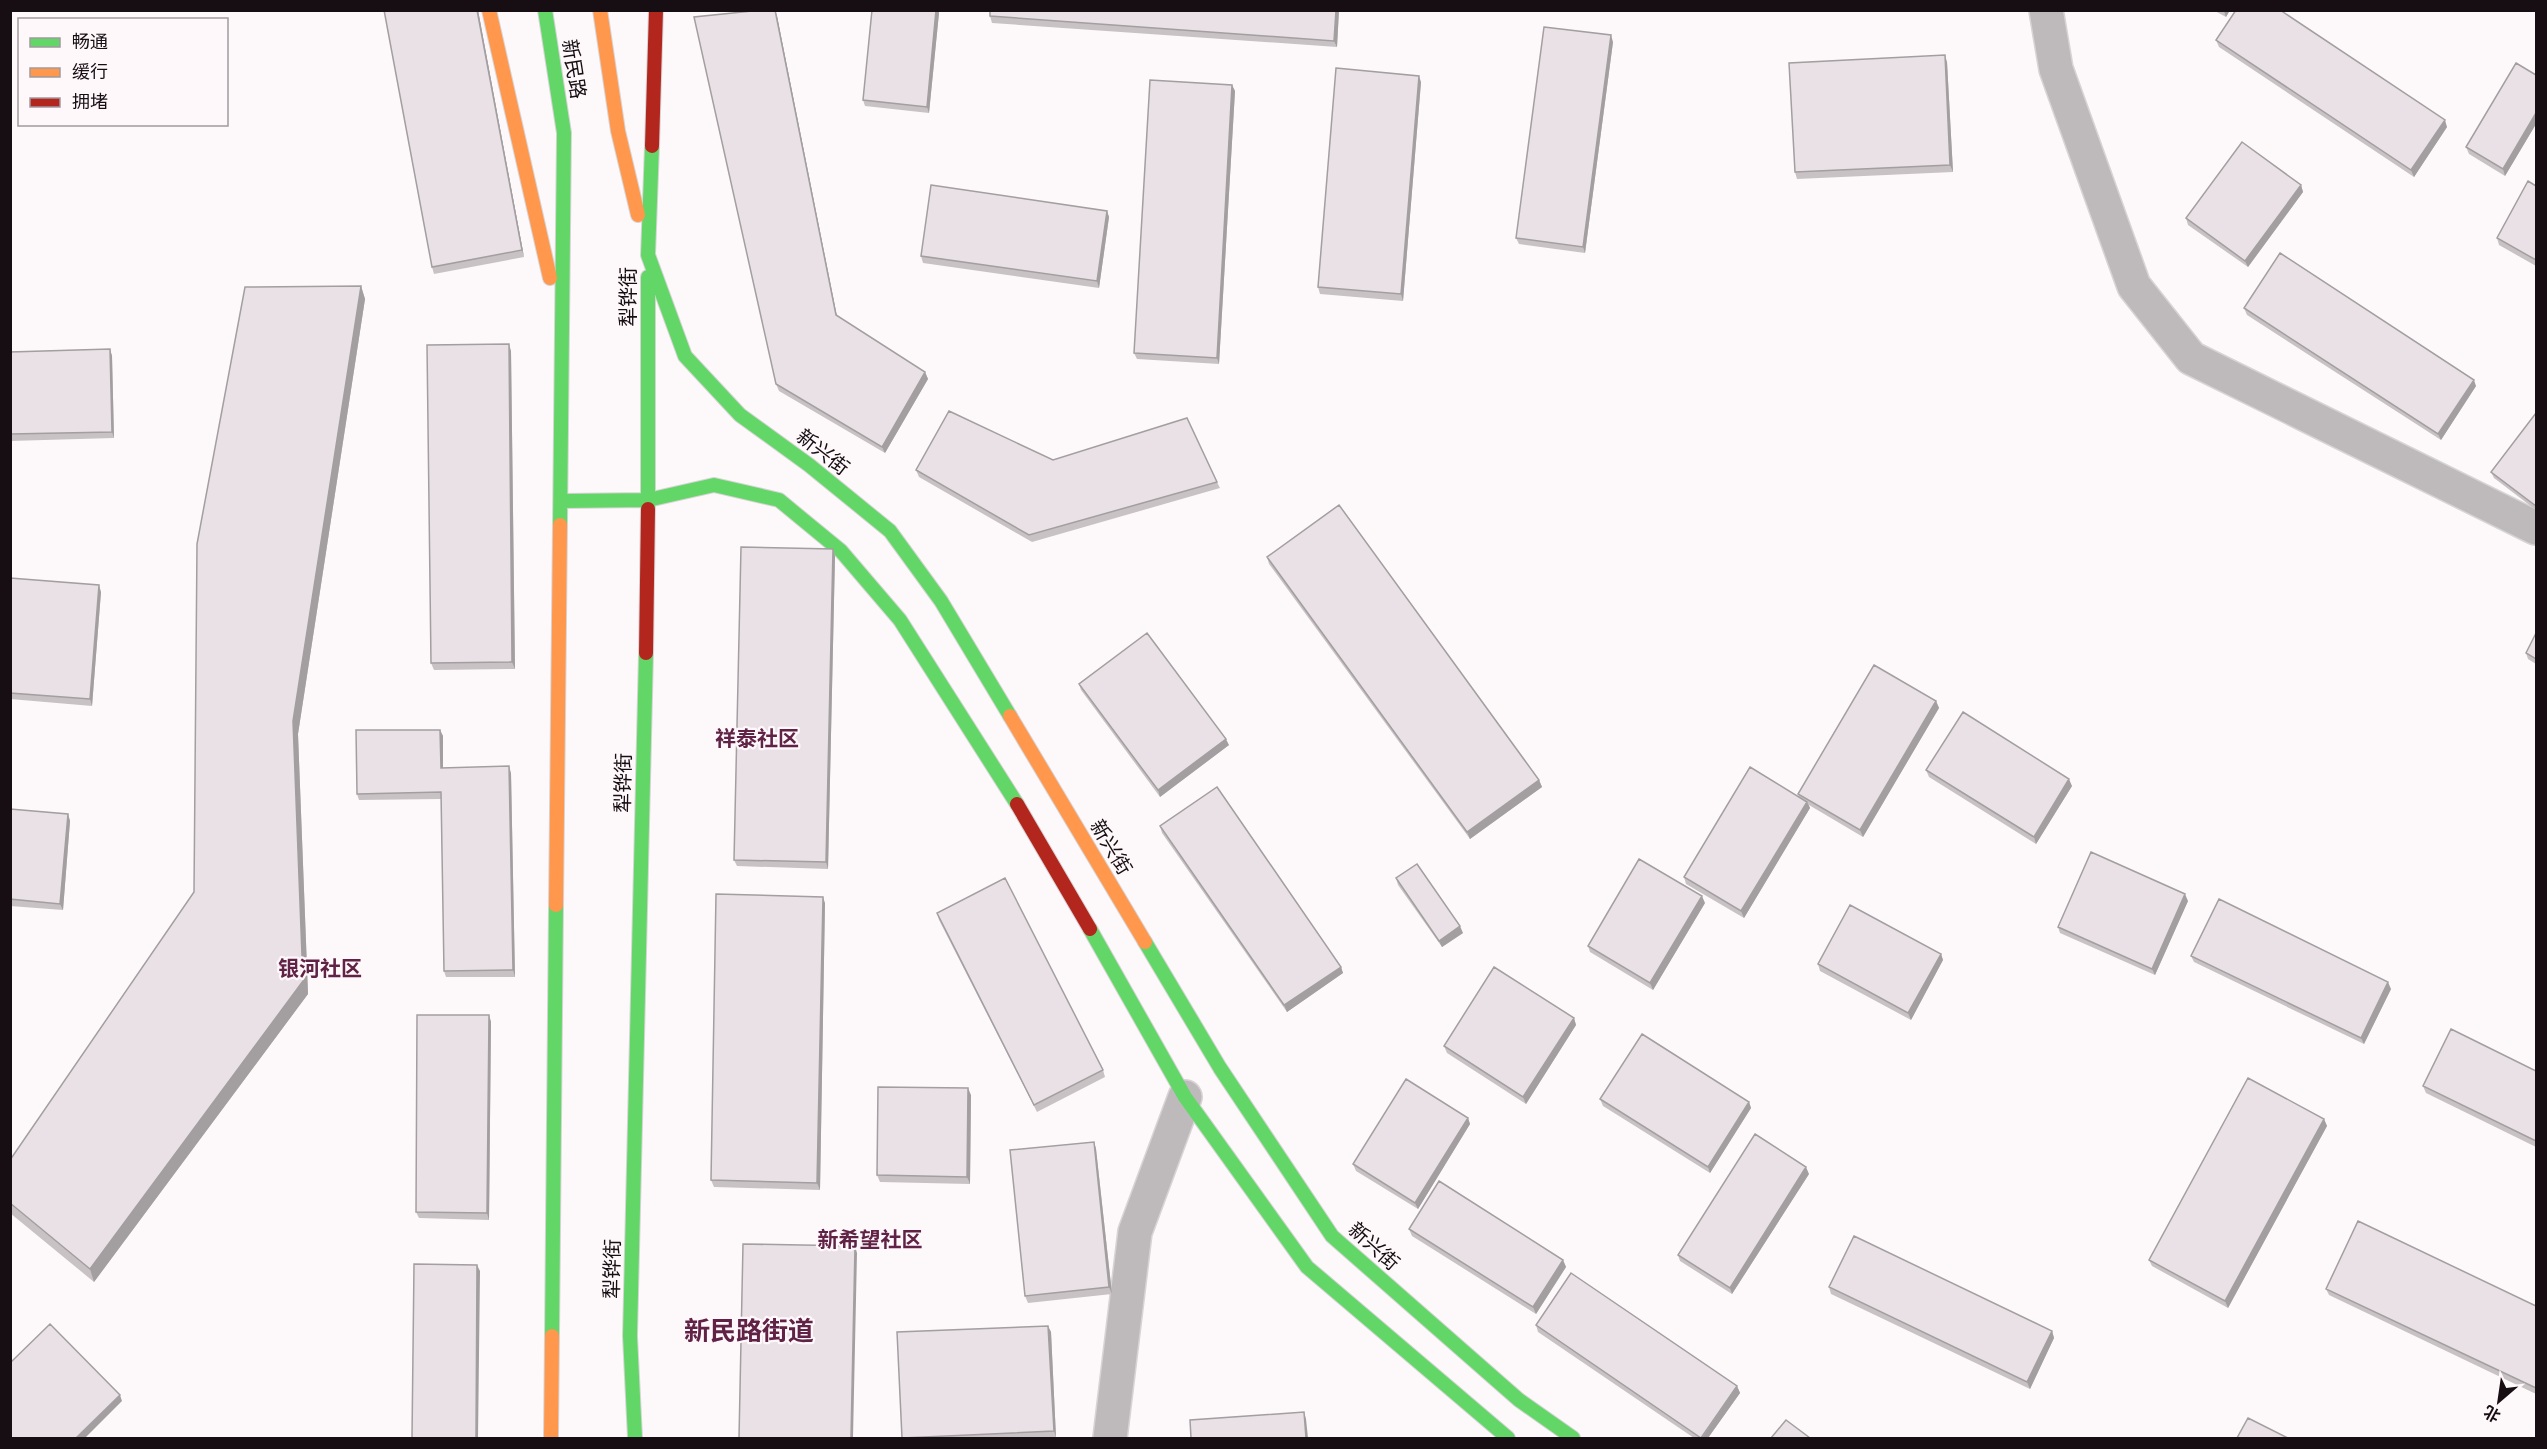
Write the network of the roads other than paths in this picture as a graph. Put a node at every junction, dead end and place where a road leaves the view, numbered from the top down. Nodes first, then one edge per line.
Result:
1 (489, 10) edge
2 (546, 10) edge
3 (600, 10) edge
4 (656, 10) edge
5 (2046, 10) edge
6 (618, 131) joint
7 (648, 255) junction
8 (562, 329) junction
9 (648, 500) junction
10 (561, 501) junction
11 (2536, 528) edge
12 (1185, 1097) junction
13 (551, 1438) edge
14 (635, 1438) edge
15 (1110, 1438) edge
16 (1508, 1438) edge
17 (1573, 1438) edge

1 - 8 street
2 - 8 street, 新民路
3 - 6 street, 新民路
4 - 7 street
5 - 11 street
6 - 7 street, 犁铧街
7 - 9 street, 犁铧街
7 - 17 street, 新兴街
8 - 10 street
9 - 10 street
9 - 12 street
9 - 14 street, 犁铧街
10 - 13 street
12 - 15 street
12 - 16 street

